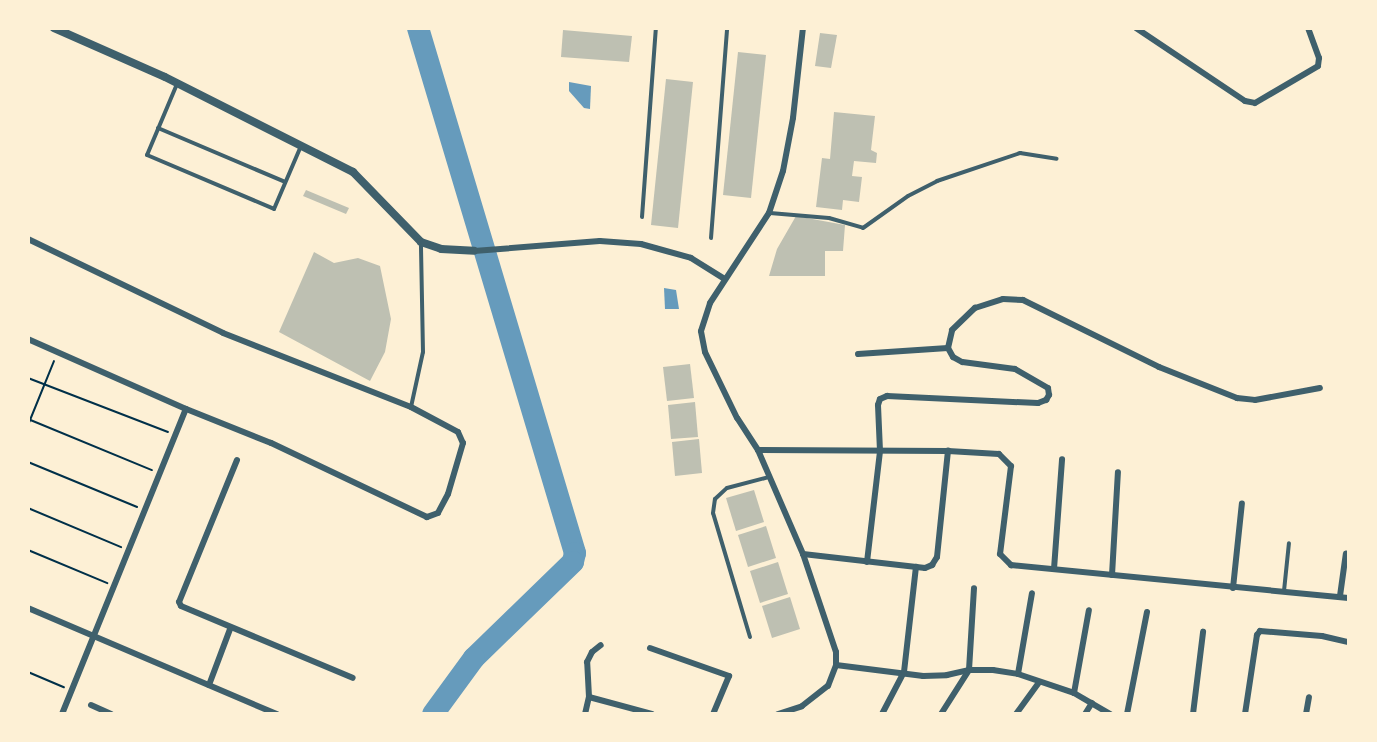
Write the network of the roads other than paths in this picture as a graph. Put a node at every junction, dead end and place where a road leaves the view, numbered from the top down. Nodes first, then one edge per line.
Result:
1 (54, 28) edge
2 (656, 28) edge
3 (803, 28) edge
4 (1137, 28) edge
5 (1308, 28) edge
6 (726, 29) edge
7 (177, 84) junction
8 (158, 128) junction
9 (302, 145) junction
10 (1057, 159) dead end
11 (285, 182) junction
12 (769, 213) junction
13 (642, 218) dead end
14 (711, 237) dead end
15 (28, 239) edge
16 (421, 242) junction
17 (474, 251) joint
18 (724, 279) junction
19 (28, 339) edge
20 (948, 348) junction
21 (858, 354) dead end
22 (1320, 388) dead end
23 (411, 407) junction
24 (186, 409) junction
25 (758, 450) junction
26 (880, 451) junction
27 (948, 451) junction
28 (1062, 459) dead end
29 (237, 460) dead end
30 (1119, 472) dead end
31 (770, 476) junction
32 (1242, 503) dead end
33 (1289, 543) dead end
34 (1346, 553) dead end
35 (803, 554) junction
36 (867, 562) junction
37 (915, 567) junction
38 (1053, 569) junction
39 (1112, 575) junction
40 (974, 588) dead end
41 (1233, 588) junction
42 (1284, 591) junction
43 (1032, 593) dead end
44 (1340, 596) junction
45 (1348, 598) edge
46 (28, 608) edge
47 (1089, 610) dead end
48 (1147, 612) dead end
49 (230, 628) junction
50 (1203, 632) dead end
51 (95, 636) junction
52 (750, 637) dead end
53 (1348, 642) edge
54 (600, 645) dead end
55 (650, 648) dead end
56 (836, 665) junction
57 (969, 670) junction
58 (904, 672) junction
59 (1018, 675) junction
60 (353, 678) dead end
61 (1039, 682) junction
62 (209, 685) junction
63 (1074, 693) junction
64 (589, 697) junction
65 (1309, 697) dead end
66 (1092, 703) junction
67 (91, 705) dead end
68 (62, 714) edge
69 (111, 714) edge
70 (277, 714) edge
71 (585, 714) edge
72 (652, 714) edge
73 (713, 714) edge
74 (778, 714) edge
75 (882, 714) edge
76 (941, 714) edge
77 (1016, 714) edge
78 (1085, 714) edge
79 (1110, 714) edge
80 (1127, 714) edge
81 (1193, 714) edge
82 (1245, 714) edge
83 (1306, 714) edge

1 - 7 street
2 - 13 lane
3 - 12 street
4 - 5 street
6 - 14 lane
7 - 8 lane
7 - 9 street
8 - 11 lane
8 - 11 lane
9 - 11 lane
9 - 16 street
10 - 12 lane
12 - 18 street
15 - 23 street
16 - 17 street
16 - 23 lane
17 - 18 street
18 - 25 street
19 - 24 street
20 - 21 street
20 - 22 street
20 - 26 street
23 - 24 street
24 - 51 street
25 - 26 street
25 - 31 street
26 - 27 street
26 - 36 street
27 - 37 street
27 - 38 street
28 - 38 street
29 - 49 street
30 - 39 street
31 - 35 street
31 - 52 lane
32 - 41 street
33 - 42 lane
34 - 44 street
35 - 36 street
35 - 56 street
36 - 37 street
37 - 58 street
38 - 39 street
39 - 41 street
40 - 57 street
41 - 42 street
42 - 44 street
43 - 59 street
44 - 45 street
46 - 51 street
47 - 63 street
48 - 80 street
49 - 60 street
49 - 62 street
50 - 81 street
51 - 62 street
51 - 68 street
53 - 82 street
54 - 64 street
55 - 73 street
56 - 58 street
56 - 74 street
57 - 58 street
57 - 59 street
57 - 76 street
58 - 75 street
59 - 61 street
61 - 63 street
61 - 77 street
62 - 70 street
63 - 66 street
64 - 71 street
64 - 72 street
65 - 83 street
66 - 78 street
66 - 79 street
67 - 69 street

